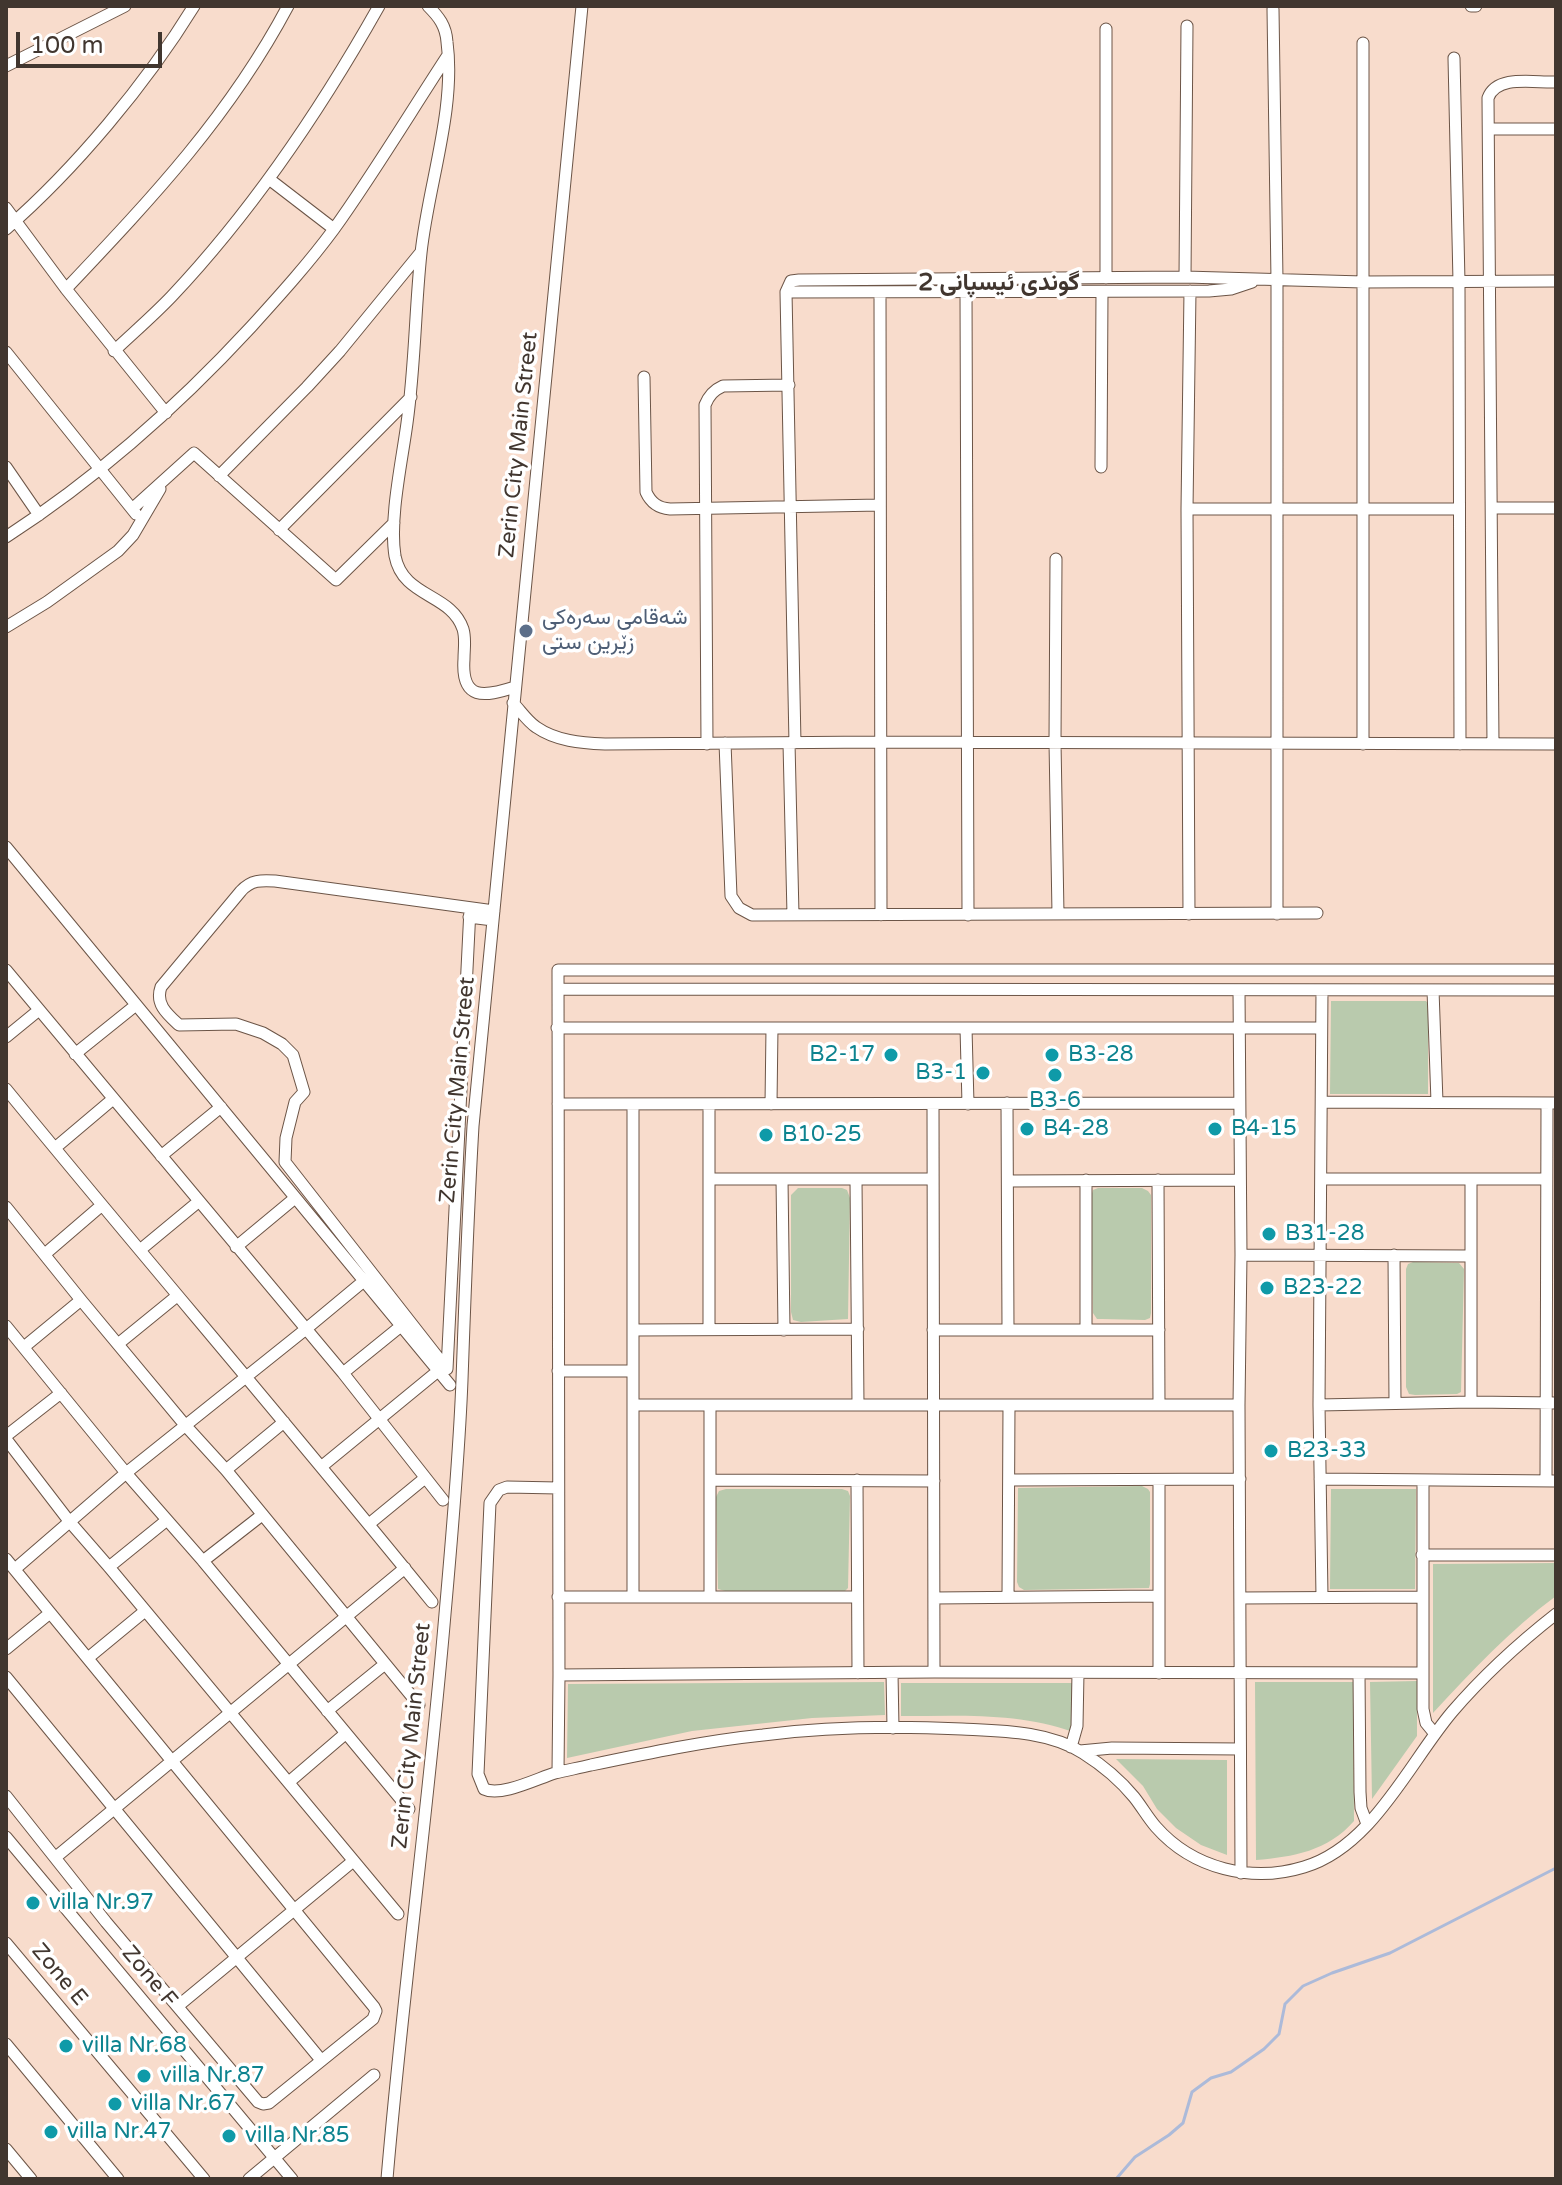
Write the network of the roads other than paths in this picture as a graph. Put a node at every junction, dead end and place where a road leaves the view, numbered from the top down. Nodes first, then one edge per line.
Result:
1 (125, 6) edge
2 (194, 6) edge
3 (288, 6) edge
4 (379, 6) edge
5 (428, 6) edge
6 (582, 6) edge
7 (1273, 9) dead end
8 (1187, 26) dead end
9 (1106, 29) dead end
10 (1363, 43) dead end
11 (449, 55) junction
12 (1454, 58) dead end
13 (6, 66) edge
14 (1556, 82) edge
15 (1489, 129) junction
16 (1556, 129) edge
17 (269, 179) junction
18 (6, 208) edge
19 (11, 225) edge
20 (334, 229) junction
21 (421, 251) junction
22 (1185, 277) junction
23 (1106, 278) junction
24 (1258, 280) junction
25 (1277, 280) junction
26 (1556, 281) edge
27 (1363, 282) junction
28 (1459, 282) junction
29 (1491, 282) junction
30 (66, 289) junction
31 (1190, 291) junction
32 (786, 292) junction
33 (880, 292) junction
34 (966, 292) junction
35 (1102, 292) junction
36 (114, 351) junction
37 (6, 352) edge
38 (644, 377) dead end
39 (789, 385) junction
40 (411, 397) junction
41 (166, 413) junction
42 (6, 467) edge
43 (1101, 467) dead end
44 (100, 469) junction
45 (219, 476) junction
46 (167, 478) junction
47 (880, 505) junction
48 (792, 507) junction
49 (1492, 508) junction
50 (1556, 508) edge
51 (132, 509) junction
52 (706, 509) junction
53 (1187, 509) junction
54 (1277, 509) junction
55 (1363, 509) junction
56 (1459, 509) junction
57 (39, 515) junction
58 (142, 520) junction
59 (394, 523) junction
60 (279, 530) junction
61 (6, 537) edge
62 (1056, 559) dead end
63 (6, 627) edge
64 (515, 687) junction
65 (513, 703) junction
66 (879, 742) junction
67 (966, 742) junction
68 (1055, 742) junction
69 (725, 743) junction
70 (792, 743) junction
71 (1187, 743) junction
72 (1276, 743) junction
73 (707, 744) junction
74 (1363, 744) junction
75 (1460, 744) junction
76 (1493, 744) junction
77 (1556, 744) edge
78 (6, 847) edge
79 (470, 913) junction
80 (1317, 913) dead end
81 (1058, 914) junction
82 (1189, 914) junction
83 (1277, 914) junction
84 (494, 915) junction
85 (793, 915) junction
86 (881, 915) junction
87 (968, 915) junction
88 (6, 970) edge
89 (1531, 970) junction
90 (1556, 970) edge
91 (1174, 971) junction
92 (893, 972) junction
93 (558, 989) junction
94 (1531, 989) junction
95 (893, 990) junction
96 (1174, 990) junction
97 (1239, 990) junction
98 (1322, 990) junction
99 (1433, 990) junction
100 (1556, 990) edge
101 (136, 1005) junction
102 (39, 1010) junction
103 (1239, 1027) junction
104 (557, 1028) junction
105 (772, 1028) junction
106 (966, 1028) junction
107 (1321, 1028) junction
108 (6, 1037) edge
109 (75, 1054) junction
110 (6, 1089) edge
111 (113, 1099) junction
112 (17, 1102) junction
113 (1322, 1102) junction
114 (1437, 1102) junction
115 (1007, 1103) junction
116 (1239, 1103) junction
117 (1551, 1103) edge
118 (558, 1104) junction
119 (633, 1104) junction
120 (771, 1104) junction
121 (933, 1104) junction
122 (968, 1104) junction
123 (709, 1105) junction
124 (221, 1107) junction
125 (6, 1112) edge
126 (55, 1148) junction
127 (161, 1156) junction
128 (709, 1179) junction
129 (782, 1179) junction
130 (932, 1179) junction
131 (1321, 1179) junction
132 (1546, 1179) junction
133 (856, 1180) junction
134 (1086, 1180) junction
135 (1158, 1180) junction
136 (1240, 1180) junction
137 (1471, 1180) junction
138 (1009, 1181) junction
139 (295, 1198) junction
140 (198, 1202) junction
141 (102, 1205) junction
142 (6, 1207) edge
143 (236, 1247) junction
144 (140, 1250) junction
145 (45, 1254) junction
146 (1241, 1255) junction
147 (1321, 1255) junction
148 (1394, 1255) junction
149 (1470, 1256) junction
150 (365, 1280) junction
151 (177, 1296) junction
152 (81, 1300) junction
153 (6, 1326) edge
154 (401, 1326) junction
155 (1551, 1327) edge
156 (306, 1329) junction
157 (709, 1329) junction
158 (858, 1329) junction
159 (1086, 1329) junction
160 (634, 1330) junction
161 (784, 1330) junction
162 (933, 1330) junction
163 (1008, 1330) junction
164 (1159, 1330) junction
165 (118, 1344) junction
166 (24, 1347) junction
167 (438, 1371) junction
168 (558, 1371) junction
169 (633, 1371) junction
170 (343, 1373) junction
171 (247, 1376) junction
172 (450, 1385) dead end
173 (61, 1393) junction
174 (1471, 1402) junction
175 (1395, 1403) junction
176 (1551, 1403) edge
177 (633, 1405) junction
178 (710, 1405) junction
179 (858, 1405) junction
180 (933, 1405) junction
181 (1009, 1405) junction
182 (1159, 1405) junction
183 (1239, 1405) junction
184 (1319, 1405) junction
185 (379, 1418) junction
186 (284, 1422) junction
187 (185, 1425) junction
188 (6, 1437) edge
189 (321, 1467) junction
190 (226, 1470) junction
191 (126, 1473) junction
192 (425, 1478) junction
193 (1240, 1479) junction
194 (1320, 1479) junction
195 (710, 1480) junction
196 (857, 1480) junction
197 (1009, 1480) junction
198 (1159, 1480) junction
199 (1423, 1480) junction
200 (934, 1481) junction
201 (1551, 1481) edge
202 (558, 1488) junction
203 (443, 1500) dead end
204 (262, 1515) junction
205 (167, 1520) junction
206 (69, 1521) junction
207 (369, 1524) junction
208 (1422, 1555) junction
209 (1556, 1555) edge
210 (6, 1559) edge
211 (203, 1561) junction
212 (109, 1567) junction
213 (405, 1568) junction
214 (15, 1569) junction
215 (633, 1596) junction
216 (1159, 1596) junction
217 (558, 1597) junction
218 (710, 1597) junction
219 (857, 1597) junction
220 (1008, 1597) junction
221 (1322, 1597) junction
222 (1423, 1597) junction
223 (934, 1598) junction
224 (1240, 1598) junction
225 (432, 1602) dead end
226 (145, 1611) junction
227 (50, 1613) junction
228 (1556, 1614) edge
229 (347, 1617) junction
230 (6, 1649) edge
231 (88, 1658) junction
232 (385, 1664) junction
233 (289, 1665) junction
234 (934, 1672) junction
235 (858, 1673) junction
236 (892, 1673) junction
237 (1078, 1673) junction
238 (1159, 1673) junction
239 (1359, 1673) junction
240 (1423, 1673) junction
241 (1241, 1674) junction
242 (559, 1675) junction
243 (6, 1677) edge
244 (419, 1705) dead end
245 (327, 1711) junction
246 (232, 1713) junction
247 (893, 1728) junction
248 (345, 1734) junction
249 (1435, 1734) junction
250 (1076, 1749) junction
251 (1240, 1749) junction
252 (173, 1762) junction
253 (558, 1772) junction
254 (289, 1782) junction
255 (6, 1796) edge
256 (409, 1809) dead end
257 (115, 1810) junction
258 (1367, 1824) junction
259 (6, 1837) edge
260 (56, 1857) junction
261 (352, 1862) junction
262 (1241, 1873) junction
263 (294, 1909) junction
264 (398, 1914) dead end
265 (6, 1943) edge
266 (236, 1957) junction
267 (178, 2006) junction
268 (6, 2044) edge
269 (321, 2060) junction
270 (374, 2075) dead end
271 (6, 2149) edge
272 (274, 2158) junction
273 (31, 2179) edge
274 (118, 2179) edge
275 (204, 2179) edge
276 (249, 2179) edge
277 (292, 2179) edge
278 (387, 2179) edge

1 - 13 street
2 - 19 street
3 - 30 street
4 - 17 street
5 - 11 street
6 - 64 street, Zerin City Main Street
7 - 25 street
8 - 22 street
9 - 23 street
10 - 27 street
11 - 20 street
11 - 21 street
12 - 28 street
14 - 15 street
15 - 16 street
15 - 29 street
17 - 20 street
17 - 36 street
18 - 19 street
19 - 30 street
20 - 41 street
21 - 40 street
21 - 45 street
22 - 23 street
22 - 24 street
23 - 32 street
24 - 25 street
24 - 31 street
25 - 27 street
25 - 54 street
26 - 29 street
27 - 28 street
27 - 55 street
28 - 29 street
28 - 56 street
29 - 49 street
30 - 36 street
31 - 35 street
31 - 53 street
32 - 33 street
32 - 39 street
33 - 34 street
33 - 47 street
34 - 35 street
34 - 67 street
35 - 43 street
36 - 41 street
37 - 44 street
38 - 52 street
39 - 48 street
39 - 52 street
40 - 59 street
40 - 60 street
41 - 44 street
42 - 57 street
44 - 51 street
44 - 57 street
45 - 46 street
45 - 60 street
46 - 51 street
46 - 58 street
47 - 48 street
47 - 66 street
48 - 52 street
48 - 70 street
49 - 50 street
49 - 76 street
51 - 58 street
52 - 73 street
53 - 54 street
53 - 71 street
54 - 55 street
54 - 72 street
55 - 56 street
55 - 74 street
56 - 75 street
57 - 61 street
58 - 63 street
59 - 60 street
59 - 64 street
62 - 68 street
64 - 65 street, Zerin City Main Street
65 - 73 street
65 - 84 street, Zerin City Main Street
66 - 67 street
66 - 70 street
66 - 86 street
67 - 68 street
67 - 87 street
68 - 71 street
68 - 81 street
69 - 70 street
69 - 73 street
69 - 85 street
70 - 85 street
71 - 72 street
71 - 82 street
72 - 74 street
72 - 83 street
74 - 75 street
75 - 76 street
76 - 77 street
78 - 101 street
79 - 79 street
79 - 84 street
80 - 83 street
81 - 82 street
81 - 87 street
82 - 83 street
84 - 278 street, Zerin City Main Street
85 - 86 street
86 - 87 street
88 - 102 street
89 - 90 street
89 - 91 street
89 - 94 street
91 - 92 street
91 - 96 street
92 - 93 street
92 - 95 street
93 - 95 street
93 - 104 street
94 - 99 street
94 - 100 street
95 - 96 street
96 - 97 street
97 - 98 street
97 - 103 street
98 - 99 street
98 - 107 street
99 - 114 street
101 - 109 street
101 - 124 street
102 - 108 street
102 - 109 street
103 - 106 street
103 - 107 street
103 - 116 street
104 - 105 street
104 - 118 street
105 - 106 street
105 - 120 street
106 - 122 street
107 - 113 street
109 - 111 street
110 - 112 street
111 - 126 street
111 - 127 street
112 - 125 street
112 - 126 street
113 - 114 street
113 - 131 street
114 - 117 street
115 - 116 street
115 - 122 street
115 - 138 street
116 - 136 street
117 - 132 street
118 - 119 street
118 - 168 street
119 - 123 street
119 - 160 street
120 - 121 street
120 - 123 street
121 - 122 street
121 - 130 street
123 - 128 street
124 - 127 street
124 - 139 street
126 - 141 street
127 - 140 street
128 - 129 street
128 - 157 street
129 - 133 street
129 - 161 street
130 - 133 street
130 - 162 street
131 - 137 street
131 - 147 street
132 - 137 street
132 - 155 street
133 - 158 street
134 - 135 street
134 - 138 street
134 - 159 street
135 - 136 street
135 - 164 street
136 - 146 street
137 - 149 street
138 - 163 street
139 - 143 street
139 - 150 street
140 - 143 street
140 - 144 street
141 - 144 street
141 - 145 street
142 - 145 street
143 - 156 street
144 - 151 street
145 - 152 street
146 - 147 street
146 - 183 street
147 - 148 street
147 - 184 street
148 - 149 street
148 - 175 street
149 - 174 street
150 - 154 street
150 - 156 street
151 - 165 street
151 - 171 street
152 - 165 street
152 - 166 street
153 - 166 street
154 - 167 street
154 - 170 street
155 - 176 street
156 - 170 street
156 - 171 street
157 - 160 street
157 - 161 street
158 - 161 street
158 - 179 street
159 - 163 street
159 - 164 street
160 - 169 street
162 - 163 street
162 - 180 street
164 - 182 street
165 - 187 street
166 - 173 street
167 - 172 street
167 - 185 street
168 - 169 street
168 - 202 street
169 - 177 street
170 - 185 street
171 - 186 street
171 - 187 street
173 - 188 street
173 - 191 street
174 - 175 street
174 - 176 street
175 - 184 street
176 - 201 street
177 - 178 street
177 - 215 street
178 - 179 street
178 - 195 street
179 - 180 street
180 - 181 street
180 - 200 street
181 - 182 street
181 - 197 street
182 - 183 street
183 - 193 street
184 - 194 street
185 - 189 street
185 - 192 street
186 - 189 street
186 - 190 street
187 - 190 street
187 - 191 street
188 - 206 street
189 - 207 street
190 - 204 street
191 - 205 street
191 - 206 street
192 - 203 street
192 - 207 street
193 - 198 street
193 - 224 street
194 - 199 street
194 - 221 street
195 - 196 street
195 - 218 street
196 - 200 street
196 - 219 street
197 - 198 street
197 - 220 street
198 - 216 street
199 - 201 street
199 - 208 street
200 - 223 street
202 - 217 street
202 - 253 street
204 - 211 street
204 - 229 street
205 - 211 street
205 - 212 street
206 - 212 street
206 - 214 street
207 - 213 street
208 - 209 street
208 - 222 street
210 - 214 street
211 - 233 street
212 - 226 street
213 - 225 street
213 - 229 street
214 - 227 street
215 - 217 street
215 - 218 street
216 - 220 street
216 - 238 street
217 - 242 street
218 - 219 street
219 - 235 street
220 - 223 street
221 - 222 street
221 - 224 street
222 - 240 street
223 - 234 street
224 - 241 street
226 - 231 street
226 - 246 street
227 - 230 street
227 - 231 street
228 - 249 street
229 - 232 street
229 - 233 street
231 - 252 street
232 - 244 street
232 - 245 street
233 - 245 street
233 - 246 street
234 - 236 street
234 - 237 street
235 - 236 street
235 - 242 street
236 - 247 street
237 - 238 street
237 - 250 street
238 - 241 street
239 - 240 street
239 - 241 street
239 - 258 street
240 - 249 street
241 - 251 street
242 - 253 street
243 - 257 street
245 - 248 street
246 - 252 street
246 - 254 street
247 - 250 street
247 - 253 street
248 - 254 street
248 - 256 street
249 - 258 street
250 - 251 street
250 - 262 street
251 - 262 street
252 - 257 street
252 - 263 street
254 - 261 street
255 - 260 street
257 - 260 street
257 - 266 street
258 - 262 street
259 - 272 street, Zone F
260 - 267 street
261 - 263 street
261 - 264 street
263 - 266 street
263 - 269 street
265 - 275 street, Zone E
266 - 267 street
266 - 269 street
267 - 269 street
268 - 274 street
270 - 272 street
271 - 273 street
272 - 276 street
272 - 277 street, Zone F

